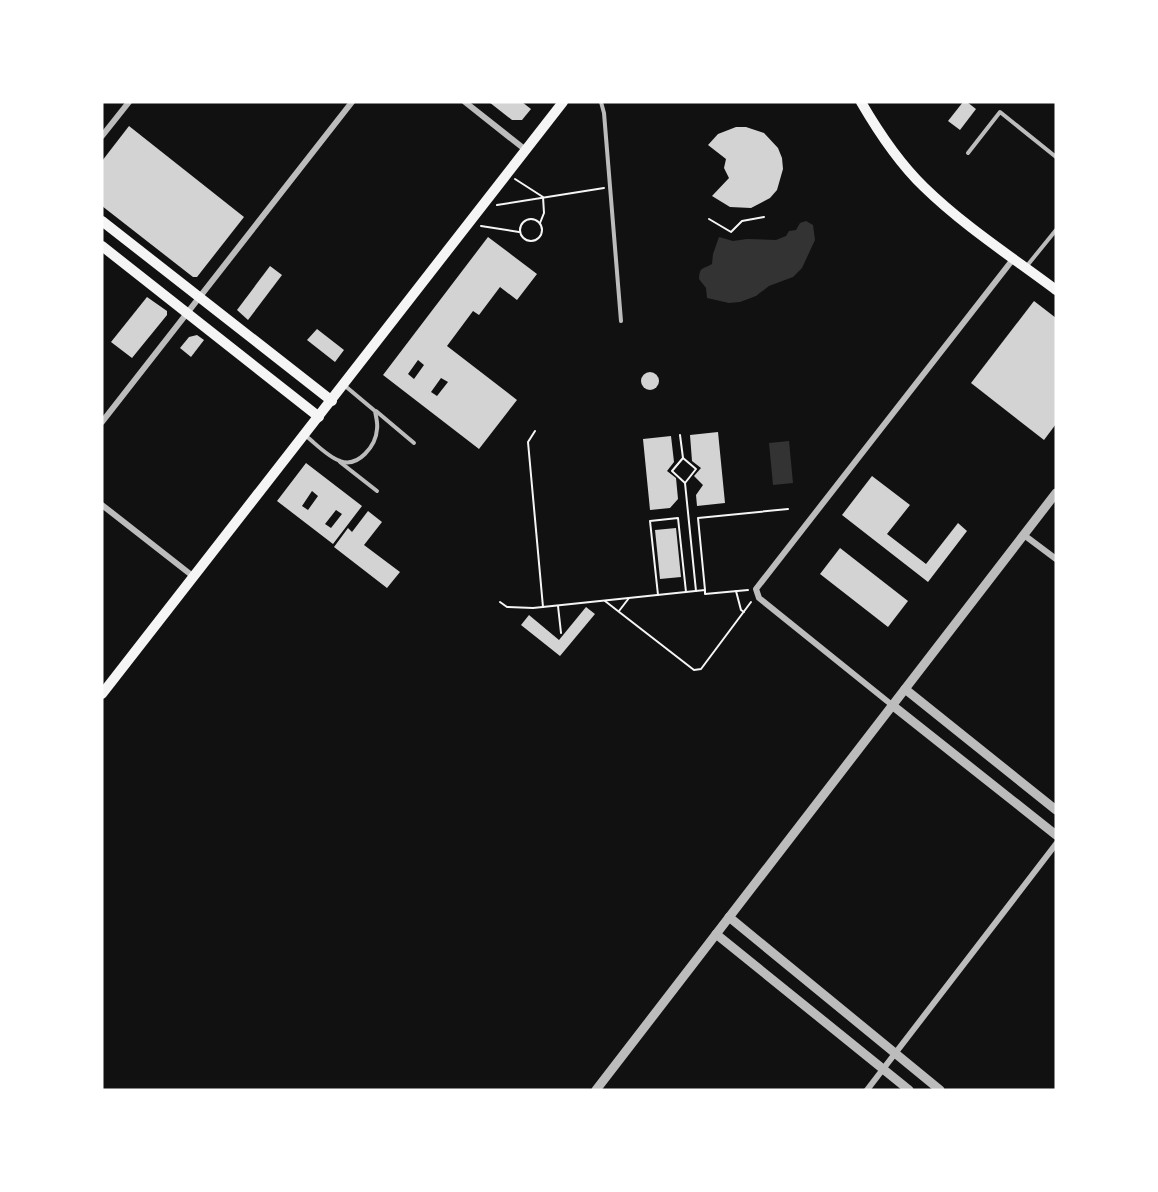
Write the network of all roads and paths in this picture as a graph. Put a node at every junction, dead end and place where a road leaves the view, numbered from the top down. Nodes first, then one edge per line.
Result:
1 (129, 102) edge
2 (352, 102) edge
3 (465, 102) edge
4 (563, 102) edge
5 (601, 102) edge
6 (861, 102) edge
7 (102, 136) edge
8 (527, 151) junction
9 (968, 153) dead end
10 (1056, 157) edge
11 (508, 174) junction
12 (610, 187) junction
13 (543, 197) junction
14 (483, 207) junction
15 (764, 217) dead end
16 (709, 219) dead end
17 (102, 221) edge
18 (540, 223) junction
19 (470, 224) junction
20 (1056, 230) edge
21 (519, 232) junction
22 (102, 246) edge
23 (1014, 258) junction
24 (1026, 267) junction
25 (1056, 290) edge
26 (199, 297) junction
27 (188, 313) junction
28 (621, 321) dead end
29 (344, 385) junction
30 (332, 401) junction
31 (375, 411) junction
32 (319, 417) junction
33 (102, 422) edge
34 (535, 431) dead end
35 (305, 435) junction
36 (680, 435) dead end
37 (414, 443) dead end
38 (683, 458) junction
39 (337, 460) junction
40 (685, 483) junction
41 (377, 491) dead end
42 (1056, 493) edge
43 (102, 505) edge
44 (788, 509) dead end
45 (1024, 535) junction
46 (1056, 559) edge
47 (195, 577) junction
48 (705, 590) junction
49 (696, 591) junction
50 (735, 591) junction
51 (686, 592) junction
52 (756, 592) junction
53 (658, 595) junction
54 (628, 598) junction
55 (605, 601) junction
56 (500, 602) dead end
57 (558, 606) junction
58 (543, 607) junction
59 (619, 611) junction
60 (744, 612) junction
61 (561, 633) dead end
62 (905, 689) junction
63 (102, 694) edge
64 (892, 705) junction
65 (1056, 810) edge
66 (1056, 835) edge
67 (1056, 844) edge
68 (729, 917) junction
69 (716, 933) junction
70 (895, 1053) junction
71 (883, 1069) junction
72 (596, 1090) edge
73 (867, 1090) edge
74 (909, 1090) edge
75 (940, 1090) edge

1 - 7 street
2 - 26 street
3 - 8 street
4 - 8 main road
5 - 12 lane
6 - 23 main road
8 - 11 main road
9 - 10 lane
11 - 13 path
11 - 14 main road
12 - 13 path
12 - 28 lane
13 - 14 path
13 - 18 path
14 - 19 main road
15 - 16 path
17 - 26 main road
18 - 21 path
18 - 21 path
19 - 21 path
19 - 29 main road
20 - 24 lane
22 - 27 main road
23 - 24 main road
23 - 52 street
24 - 25 main road
26 - 27 street
26 - 30 main road
27 - 32 main road
27 - 33 street
29 - 30 main road
29 - 31 lane
30 - 32 main road
31 - 37 lane
31 - 39 lane
32 - 35 main road
34 - 58 path
35 - 39 lane
35 - 47 main road
36 - 38 path
38 - 40 path
38 - 40 path
39 - 41 lane
40 - 49 path
42 - 45 street
43 - 47 street
44 - 48 path
45 - 46 street
45 - 62 street
47 - 63 main road
48 - 49 path
48 - 50 path
49 - 51 path
50 - 52 path
50 - 60 path
51 - 53 path
51 - 53 path
52 - 60 path
52 - 64 street
53 - 54 path
54 - 55 path
54 - 59 path
55 - 57 path
55 - 59 path
56 - 58 path
57 - 58 path
57 - 61 path
59 - 60 path
62 - 64 street
62 - 65 street
64 - 66 street
64 - 68 street
67 - 70 street
68 - 69 street
68 - 70 street
69 - 71 street
69 - 72 street
70 - 71 street
70 - 75 street
71 - 73 street
71 - 74 street

